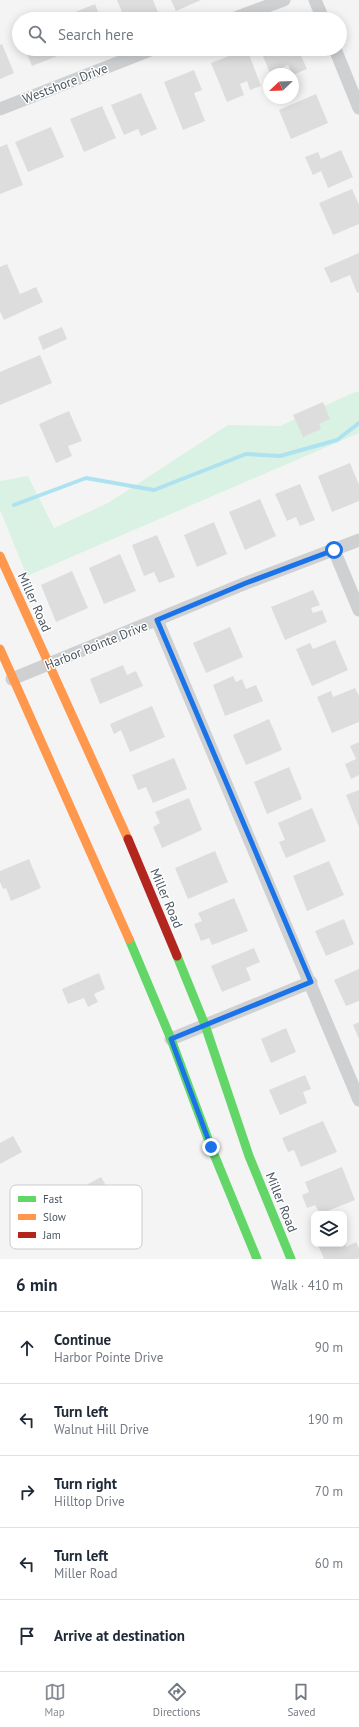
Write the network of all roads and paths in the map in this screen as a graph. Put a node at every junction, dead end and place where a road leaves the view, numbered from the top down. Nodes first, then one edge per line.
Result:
1 (284, 0) edge
2 (315, 0) edge
3 (251, 12) edge
4 (320, 12) edge
5 (135, 56) edge
6 (338, 56) edge
7 (359, 108) edge
8 (0, 109) edge
9 (359, 540) edge
10 (334, 550) junction
11 (0, 556) edge
12 (359, 610) edge
13 (157, 620) junction
14 (0, 649) edge
15 (48, 664) junction
16 (12, 679) junction
17 (311, 982) junction
18 (205, 1025) junction
19 (171, 1039) junction
20 (359, 1100) edge
21 (257, 1259) edge
22 (291, 1259) edge

1 - 3 street
2 - 4 street
5 - 8 street, Westshore Drive
6 - 7 street
9 - 10 street, Harbor Pointe Drive
10 - 12 street
10 - 13 street, Harbor Pointe Drive
11 - 15 main road, Miller Road
13 - 15 street, Harbor Pointe Drive
13 - 17 street
14 - 16 main road
15 - 16 street, Harbor Pointe Drive
15 - 18 main road, Miller Road
16 - 19 main road
17 - 18 street
17 - 20 street
18 - 19 street
18 - 22 main road, Miller Road
19 - 21 main road

